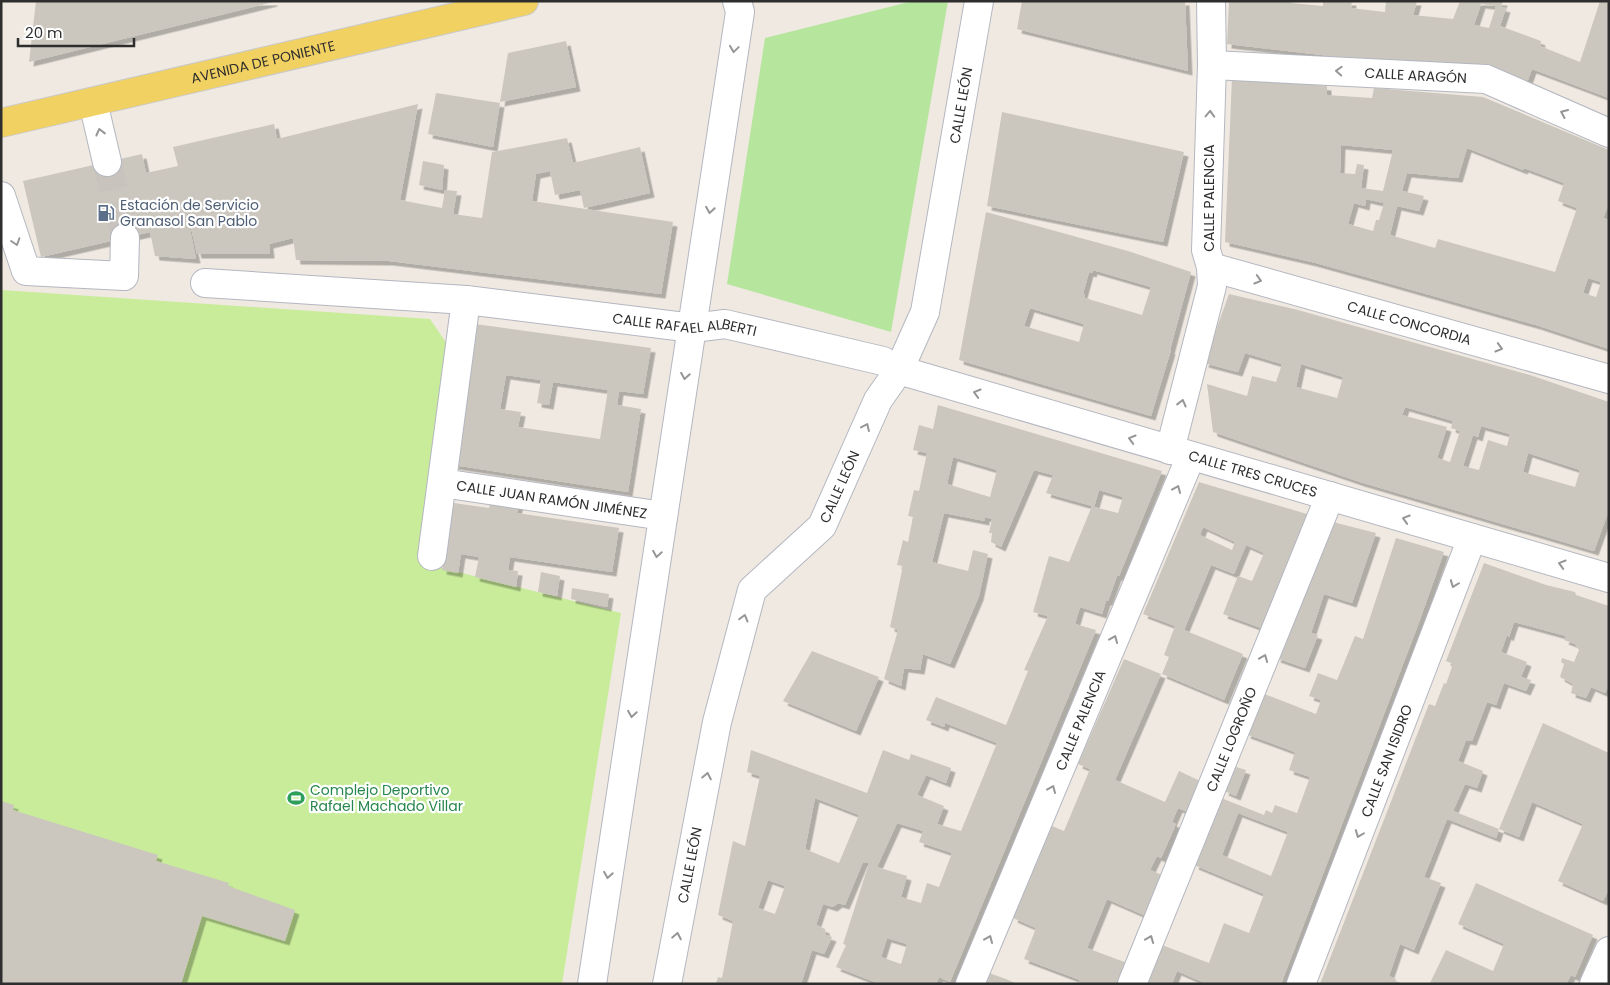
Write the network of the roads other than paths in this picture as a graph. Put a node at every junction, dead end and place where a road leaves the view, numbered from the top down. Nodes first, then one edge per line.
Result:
1 (524, 1) edge
2 (737, 1) edge
3 (979, 1) edge
4 (1211, 1) edge
5 (1212, 65) junction
6 (93, 102) junction
7 (1, 124) edge
8 (1609, 133) edge
9 (108, 162) tunnel mouth
10 (1, 196) edge
11 (126, 238) tunnel mouth
12 (1211, 267) junction
13 (205, 283) dead end
14 (466, 300) junction
15 (693, 328) junction
16 (899, 370) junction
17 (1609, 379) edge
18 (1180, 453) junction
19 (442, 483) junction
20 (1330, 496) junction
21 (663, 516) junction
22 (1472, 538) junction
23 (432, 556) dead end
24 (1607, 571) edge
25 (1609, 951) edge
26 (592, 984) edge
27 (667, 984) edge
28 (970, 984) edge
29 (1132, 984) edge
30 (1301, 984) edge
31 (1594, 984) edge

1 - 6 main road, AVENIDA DE PONIENTE
2 -> 15 street
3 - 16 street, CALLE LEÓN
4 - 5 street, CALLE PALENCIA
8 -> 5 street, CALLE ARAGÓN
12 -> 5 street, CALLE PALENCIA
6 - 7 main road, AVENIDA DE PONIENTE
9 -> 6 street
10 -> 11 street
12 -> 17 street, CALLE CONCORDIA
18 -> 12 street, CALLE PALENCIA
13 - 14 street, CALLE RAFAEL ALBERTI
14 - 15 street, CALLE RAFAEL ALBERTI
14 - 19 street
15 - 16 street, CALLE RAFAEL ALBERTI
15 -> 21 street
18 -> 16 street, CALLE TRES CRUCES
27 -> 16 street, CALLE LEÓN
18 - 20 street, CALLE TRES CRUCES
28 -> 18 street, CALLE PALENCIA
19 - 21 street, CALLE JUAN RAMÓN JIMÉNEZ
19 - 23 street
22 -> 20 street, CALLE TRES CRUCES
29 -> 20 street, CALLE LOGROÑO
21 -> 26 street
24 -> 22 street, CALLE TRES CRUCES
22 -> 30 street, CALLE SAN ISIDRO
25 - 31 street

